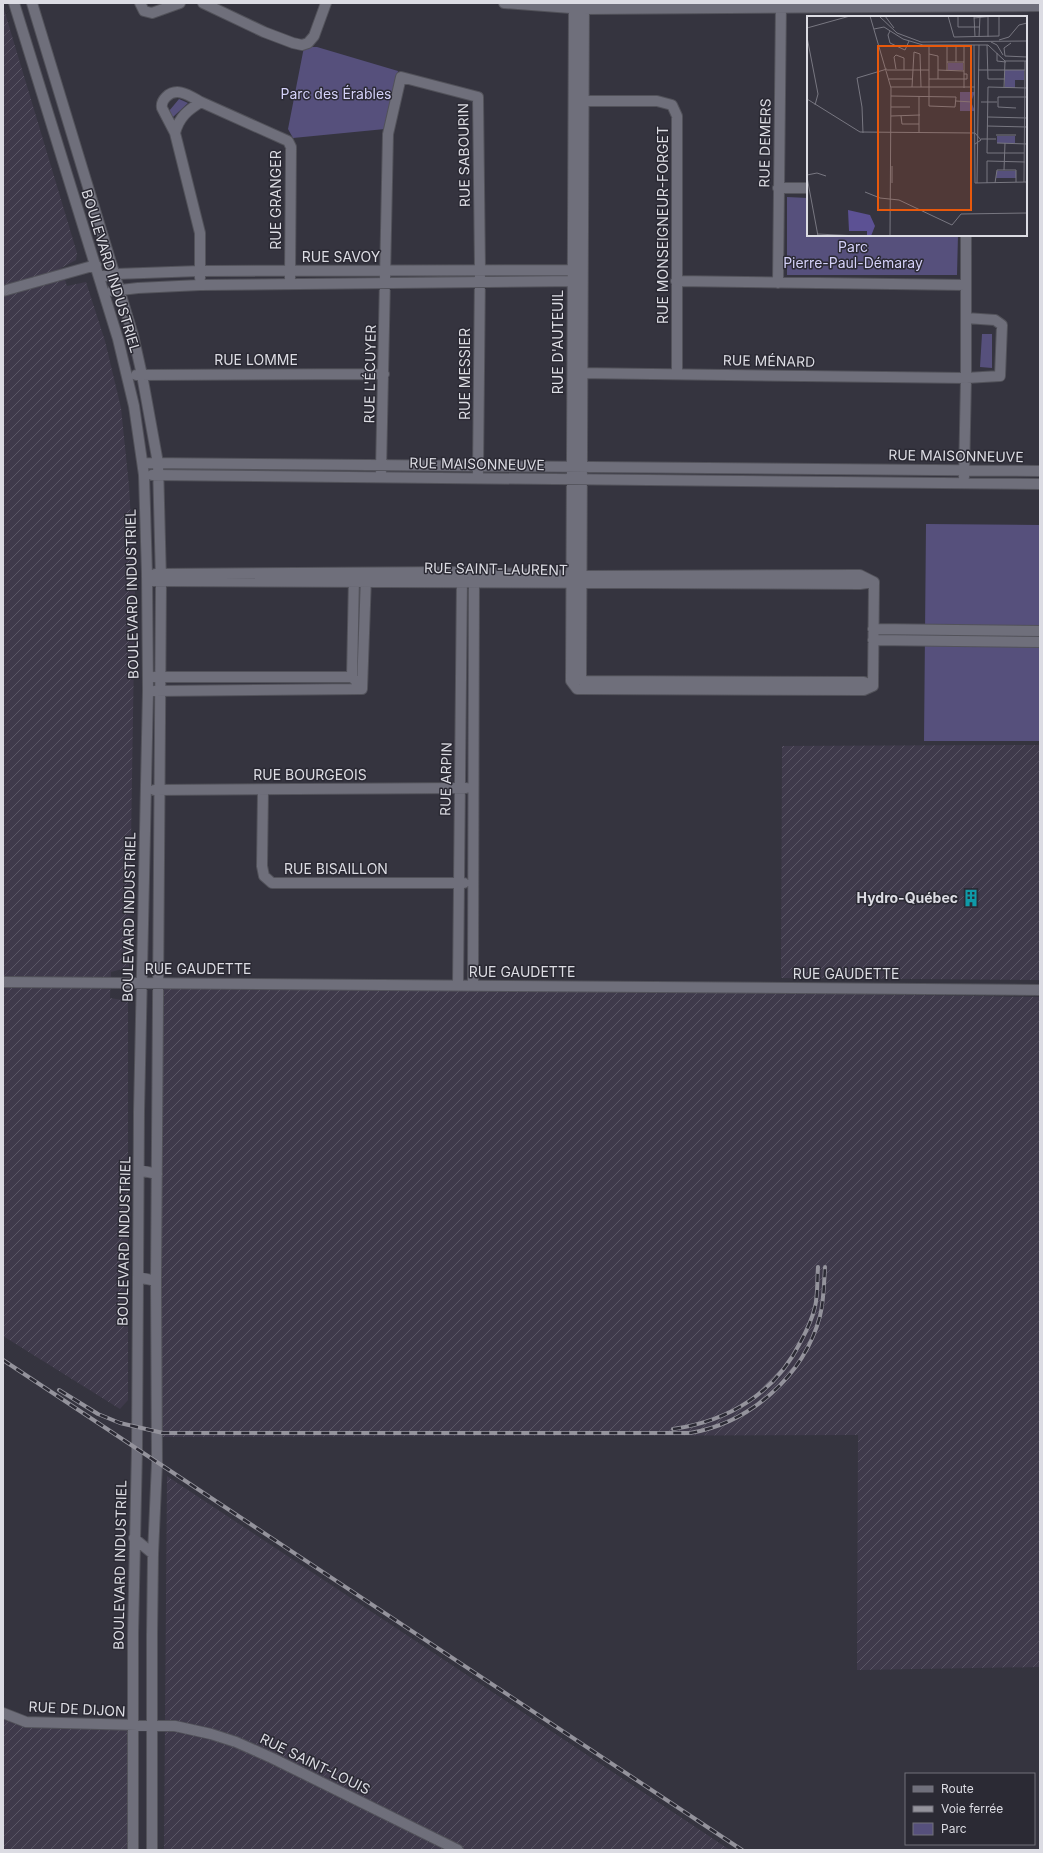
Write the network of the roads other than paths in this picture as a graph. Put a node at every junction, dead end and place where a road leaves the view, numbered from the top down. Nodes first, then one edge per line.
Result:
1 (14, 3) edge
2 (32, 3) edge
3 (140, 3) edge
4 (180, 3) edge
5 (203, 3) edge
6 (326, 3) edge
7 (504, 3) edge
8 (781, 5) edge
9 (969, 5) edge
10 (574, 6) edge
11 (584, 6) edge
12 (1040, 6) edge
13 (875, 9) edge
14 (969, 16) edge
15 (578, 101) junction
16 (201, 102) junction
17 (175, 133) junction
18 (778, 188) junction
19 (807, 188) edge
20 (966, 236) edge
21 (96, 265) junction
22 (480, 270) junction
23 (572, 270) junction
24 (583, 270) junction
25 (200, 271) junction
26 (290, 271) junction
27 (386, 271) junction
28 (115, 274) junction
29 (99, 277) junction
30 (572, 281) junction
31 (583, 281) junction
32 (676, 281) junction
33 (480, 282) junction
34 (778, 282) junction
35 (386, 283) junction
36 (290, 284) junction
37 (200, 285) junction
38 (966, 285) junction
39 (119, 290) junction
40 (3, 292) edge
41 (104, 293) junction
42 (966, 318) junction
43 (572, 373) junction
44 (583, 373) junction
45 (384, 374) junction
46 (677, 374) junction
47 (128, 375) junction
48 (142, 375) junction
49 (966, 378) junction
50 (143, 463) junction
51 (158, 463) junction
52 (279, 464) junction
53 (382, 465) junction
54 (478, 466) junction
55 (572, 467) junction
56 (582, 467) junction
57 (673, 468) junction
58 (770, 468) junction
59 (871, 469) junction
60 (964, 470) junction
61 (1040, 470) edge
62 (144, 475) junction
63 (158, 475) junction
64 (279, 476) junction
65 (381, 477) junction
66 (478, 478) junction
67 (571, 479) junction
68 (582, 479) junction
69 (674, 480) junction
70 (770, 481) junction
71 (871, 482) junction
72 (963, 483) junction
73 (1040, 484) edge
74 (462, 572) junction
75 (474, 572) junction
76 (161, 577) junction
77 (354, 577) junction
78 (366, 577) junction
79 (147, 578) junction
80 (571, 580) junction
81 (582, 580) junction
82 (462, 583) junction
83 (474, 583) junction
84 (873, 629) junction
85 (1000, 630) junction
86 (1040, 630) edge
87 (873, 640) junction
88 (1000, 642) junction
89 (1040, 642) edge
90 (148, 677) junction
91 (160, 677) junction
92 (271, 677) junction
93 (352, 677) junction
94 (576, 683) junction
95 (362, 689) junction
96 (270, 690) junction
97 (148, 691) junction
98 (160, 691) junction
99 (460, 788) junction
100 (474, 788) junction
101 (146, 790) junction
102 (160, 790) junction
103 (263, 790) junction
104 (459, 883) junction
105 (473, 883) junction
106 (3, 982) edge
107 (141, 983) junction
108 (159, 983) junction
109 (458, 985) junction
110 (473, 985) junction
111 (1040, 990) edge
112 (139, 1112) junction
113 (158, 1114) junction
114 (139, 1170) junction
115 (157, 1174) junction
116 (138, 1277) junction
117 (156, 1281) junction
118 (134, 1538) junction
119 (153, 1554) junction
120 (133, 1634) junction
121 (152, 1636) junction
122 (3, 1713) edge
123 (133, 1726) junction
124 (152, 1726) junction
125 (133, 1850) edge
126 (152, 1850) edge
127 (458, 1850) edge

1 - 21 street, BOULEVARD INDUSTRIEL
2 - 28 street, BOULEVARD INDUSTRIEL
3 - 4 street
5 - 6 street
7 - 10 street
8 - 11 street
8 - 13 street
8 - 18 street, RUE DEMERS
9 - 12 street
9 - 13 street
9 - 14 street
10 - 11 street
10 - 15 street, RUE D'AUTEUIL
11 - 15 street, RUE D'AUTEUIL
15 - 23 street, RUE D'AUTEUIL
15 - 24 street, RUE D'AUTEUIL
15 - 32 street, RUE MONSEIGNEUR-FORGET
16 - 17 street
16 - 17 street, RUE GRANGER
16 - 26 street, RUE GRANGER
17 - 25 street, RUE GRANGER
18 - 19 street
18 - 34 street, RUE DEMERS
20 - 38 street
21 - 29 street, BOULEVARD INDUSTRIEL
21 - 40 street
22 - 23 street, RUE SAVOY
22 - 27 street, RUE SAVOY
22 - 27 street, RUE SABOURIN
22 - 33 street, RUE MESSIER
23 - 24 street, RUE SAVOY
23 - 30 street, RUE D'AUTEUIL
24 - 31 street, RUE D'AUTEUIL
25 - 26 street, RUE SAVOY
25 - 28 street, RUE SAVOY
25 - 37 street, RUE GRANGER
26 - 27 street, RUE SAVOY
26 - 36 street, RUE GRANGER
27 - 35 street, RUE L'ÉCUYER
28 - 29 street, RUE SAVOY
28 - 39 street, BOULEVARD INDUSTRIEL
29 - 41 street, BOULEVARD INDUSTRIEL
30 - 31 street, RUE SAVOY
30 - 33 street, RUE SAVOY
30 - 43 street, RUE D'AUTEUIL
31 - 44 street, RUE D'AUTEUIL
32 - 34 street
32 - 46 street, RUE MONSEIGNEUR-FORGET
33 - 35 street, RUE SAVOY
33 - 54 street, RUE MESSIER
34 - 38 street
35 - 36 street, RUE SAVOY
35 - 45 street, RUE L'ÉCUYER
36 - 37 street, RUE SAVOY
37 - 39 street, RUE SAVOY
38 - 42 street
39 - 41 street, RUE SAVOY
39 - 48 street, BOULEVARD INDUSTRIEL
41 - 47 street, BOULEVARD INDUSTRIEL
42 - 49 street
42 - 49 street, RUE MÉNARD
43 - 44 street, RUE MÉNARD
43 - 55 street, RUE D'AUTEUIL
44 - 46 street, RUE MÉNARD
44 - 56 street, RUE D'AUTEUIL
45 - 48 street, RUE LOMME
45 - 53 street, RUE L'ÉCUYER
46 - 49 street, RUE MÉNARD
47 - 48 street, RUE LOMME
47 - 50 street, BOULEVARD INDUSTRIEL
48 - 51 street, BOULEVARD INDUSTRIEL
49 - 60 street
50 - 51 street, RUE MAISONNEUVE
50 - 62 street, BOULEVARD INDUSTRIEL
51 - 52 street, RUE MAISONNEUVE
51 - 63 street, BOULEVARD INDUSTRIEL
52 - 53 street, RUE MAISONNEUVE
52 - 64 street
53 - 54 street, RUE MAISONNEUVE
53 - 65 street, RUE L'ÉCUYER
54 - 55 street, RUE MAISONNEUVE
54 - 66 street, RUE MESSIER
55 - 56 street, RUE MAISONNEUVE
55 - 67 street, RUE D'AUTEUIL
56 - 57 street, RUE MAISONNEUVE
56 - 68 street, RUE D'AUTEUIL
57 - 58 street, RUE MAISONNEUVE
57 - 69 street
58 - 59 street, RUE MAISONNEUVE
58 - 70 street
59 - 60 street, RUE MAISONNEUVE
59 - 71 street, RUE MAISONNEUVE
60 - 61 street, RUE MAISONNEUVE
60 - 72 street
62 - 63 street, RUE MAISONNEUVE
62 - 79 street, BOULEVARD INDUSTRIEL
63 - 64 street, RUE MAISONNEUVE
63 - 76 street, BOULEVARD INDUSTRIEL
64 - 65 street, RUE MAISONNEUVE
65 - 66 street, RUE MAISONNEUVE
66 - 67 street, RUE MAISONNEUVE
67 - 68 street, RUE MAISONNEUVE
67 - 80 street, RUE D'AUTEUIL
68 - 69 street, RUE MAISONNEUVE
68 - 81 street, RUE D'AUTEUIL
69 - 70 street, RUE MAISONNEUVE
70 - 71 street, RUE MAISONNEUVE
71 - 72 street, RUE MAISONNEUVE
72 - 73 street, RUE MAISONNEUVE
74 - 75 street, RUE SAINT-LAURENT
74 - 78 street, RUE SAINT-LAURENT
74 - 82 street, RUE ARPIN
75 - 80 street, RUE SAINT-LAURENT
75 - 83 street, RUE ARPIN
76 - 77 street, RUE SAINT-LAURENT
76 - 79 street, RUE SAINT-LAURENT
76 - 91 street, BOULEVARD INDUSTRIEL
77 - 78 street, RUE SAINT-LAURENT
77 - 93 street
78 - 82 street, RUE SAINT-LAURENT
78 - 95 street
79 - 90 street, BOULEVARD INDUSTRIEL
80 - 81 street, RUE SAINT-LAURENT
80 - 83 street, RUE SAINT-LAURENT
80 - 94 street, RUE D'AUTEUIL
81 - 84 street, RUE SAINT-LAURENT
81 - 94 street, RUE D'AUTEUIL
82 - 83 street, RUE SAINT-LAURENT
82 - 99 street, RUE ARPIN
83 - 100 street, RUE ARPIN
84 - 85 street
84 - 87 street, RUE SAINT-LAURENT
85 - 86 street
85 - 88 street
87 - 88 street
87 - 94 street, RUE SAINT-LAURENT
88 - 89 street
90 - 91 street
90 - 97 street, BOULEVARD INDUSTRIEL
91 - 92 street
91 - 98 street, BOULEVARD INDUSTRIEL
92 - 93 street
92 - 96 street
93 - 95 street
95 - 96 street
96 - 98 street
97 - 98 street
97 - 101 street, BOULEVARD INDUSTRIEL
98 - 102 street, BOULEVARD INDUSTRIEL
99 - 100 street, RUE BOURGEOIS
99 - 103 street, RUE BOURGEOIS
99 - 104 street, RUE ARPIN
100 - 105 street, RUE ARPIN
101 - 102 street, RUE BOURGEOIS
101 - 107 street, BOULEVARD INDUSTRIEL
102 - 103 street, RUE BOURGEOIS
102 - 108 street, BOULEVARD INDUSTRIEL
103 - 104 street, RUE BISAILLON
104 - 105 street, RUE BISAILLON
104 - 109 street, RUE ARPIN
105 - 110 street, RUE ARPIN
106 - 107 street, RUE GAUDETTE
107 - 108 street, RUE GAUDETTE
107 - 112 street, BOULEVARD INDUSTRIEL
108 - 109 street, RUE GAUDETTE
108 - 113 street, BOULEVARD INDUSTRIEL
109 - 110 street, RUE GAUDETTE
110 - 111 street, RUE GAUDETTE
112 - 113 street
112 - 114 street, BOULEVARD INDUSTRIEL
113 - 115 street, BOULEVARD INDUSTRIEL
114 - 115 street
114 - 116 street, BOULEVARD INDUSTRIEL
115 - 117 street, BOULEVARD INDUSTRIEL
116 - 117 street
116 - 118 street, BOULEVARD INDUSTRIEL
117 - 119 street, BOULEVARD INDUSTRIEL
118 - 119 street
118 - 120 street, BOULEVARD INDUSTRIEL
119 - 121 street, BOULEVARD INDUSTRIEL
120 - 121 street
120 - 123 street, BOULEVARD INDUSTRIEL
121 - 124 street, BOULEVARD INDUSTRIEL
122 - 123 street, RUE DE DIJON
123 - 124 street, RUE DE DIJON
123 - 125 street, BOULEVARD INDUSTRIEL
124 - 126 street, BOULEVARD INDUSTRIEL
124 - 127 street, RUE SAINT-LOUIS

